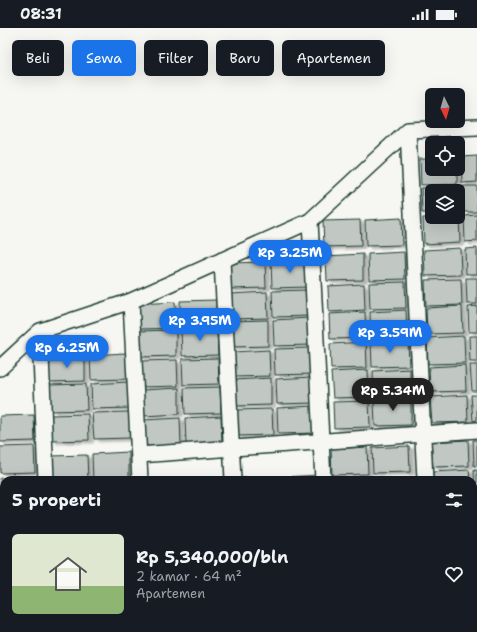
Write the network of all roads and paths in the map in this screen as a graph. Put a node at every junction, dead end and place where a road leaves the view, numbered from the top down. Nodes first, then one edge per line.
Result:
1 (477, 127) edge
2 (408, 130) junction
3 (310, 221) junction
4 (222, 260) junction
5 (131, 302) junction
6 (40, 332) junction
7 (0, 368) edge
8 (477, 430) edge
9 (423, 433) junction
10 (321, 442) junction
11 (231, 447) junction
12 (139, 455) junction
13 (46, 476) edge
14 (140, 476) edge
15 (233, 476) edge
16 (323, 476) edge
17 (425, 476) edge

1 - 2 street
2 - 3 street
2 - 9 street
3 - 4 street
3 - 10 street
4 - 5 street
4 - 11 street
5 - 6 street
5 - 12 street
6 - 7 street
6 - 13 street
8 - 9 street
9 - 10 street
9 - 17 street
10 - 11 street
10 - 16 street
11 - 12 street
11 - 15 street
12 - 14 street

